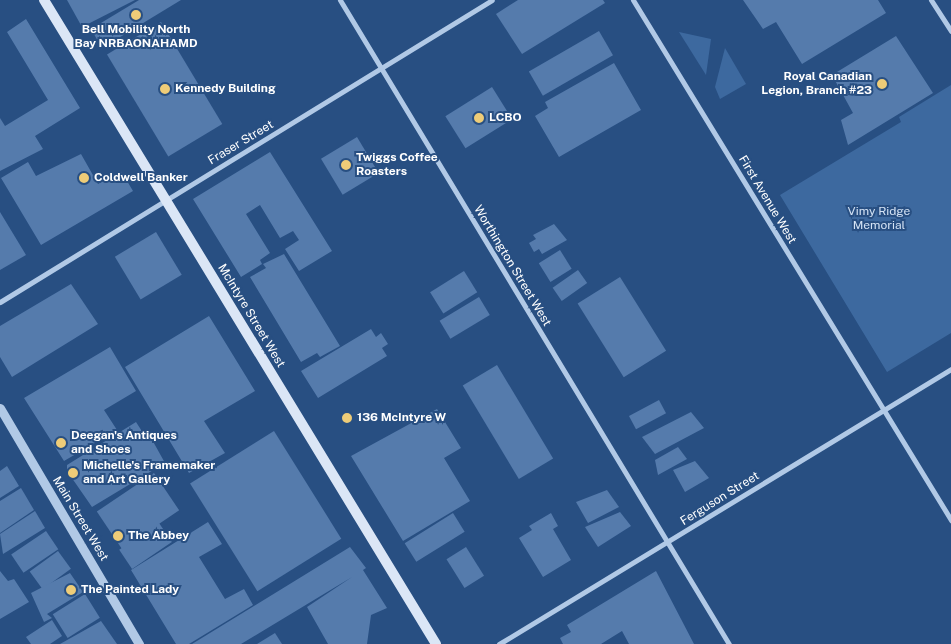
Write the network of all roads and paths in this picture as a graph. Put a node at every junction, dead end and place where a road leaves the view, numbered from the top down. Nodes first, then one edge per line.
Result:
1 (44, 0) edge
2 (340, 0) edge
3 (492, 0) edge
4 (633, 0) edge
5 (931, 0) edge
6 (951, 31) edge
7 (382, 69) junction
8 (166, 200) junction
9 (0, 302) edge
10 (951, 370) edge
11 (0, 408) edge
12 (884, 410) junction
13 (951, 520) edge
14 (667, 543) junction
15 (139, 644) edge
16 (436, 644) edge
17 (499, 644) edge
18 (729, 644) edge

1 - 8 main road, McIntyre Street West
2 - 7 street, Worthington Street West
3 - 7 street, Fraser Street
4 - 12 street, First Avenue West
5 - 6 street
7 - 8 street, Fraser Street
7 - 14 street, Worthington Street West
8 - 9 street, Fraser Street
8 - 16 main road, McIntyre Street West
10 - 12 street, Ferguson Street
11 - 15 street, Main Street West
12 - 13 street, First Avenue West
12 - 14 street, Ferguson Street
14 - 17 street, Ferguson Street
14 - 18 street, Worthington Street West

